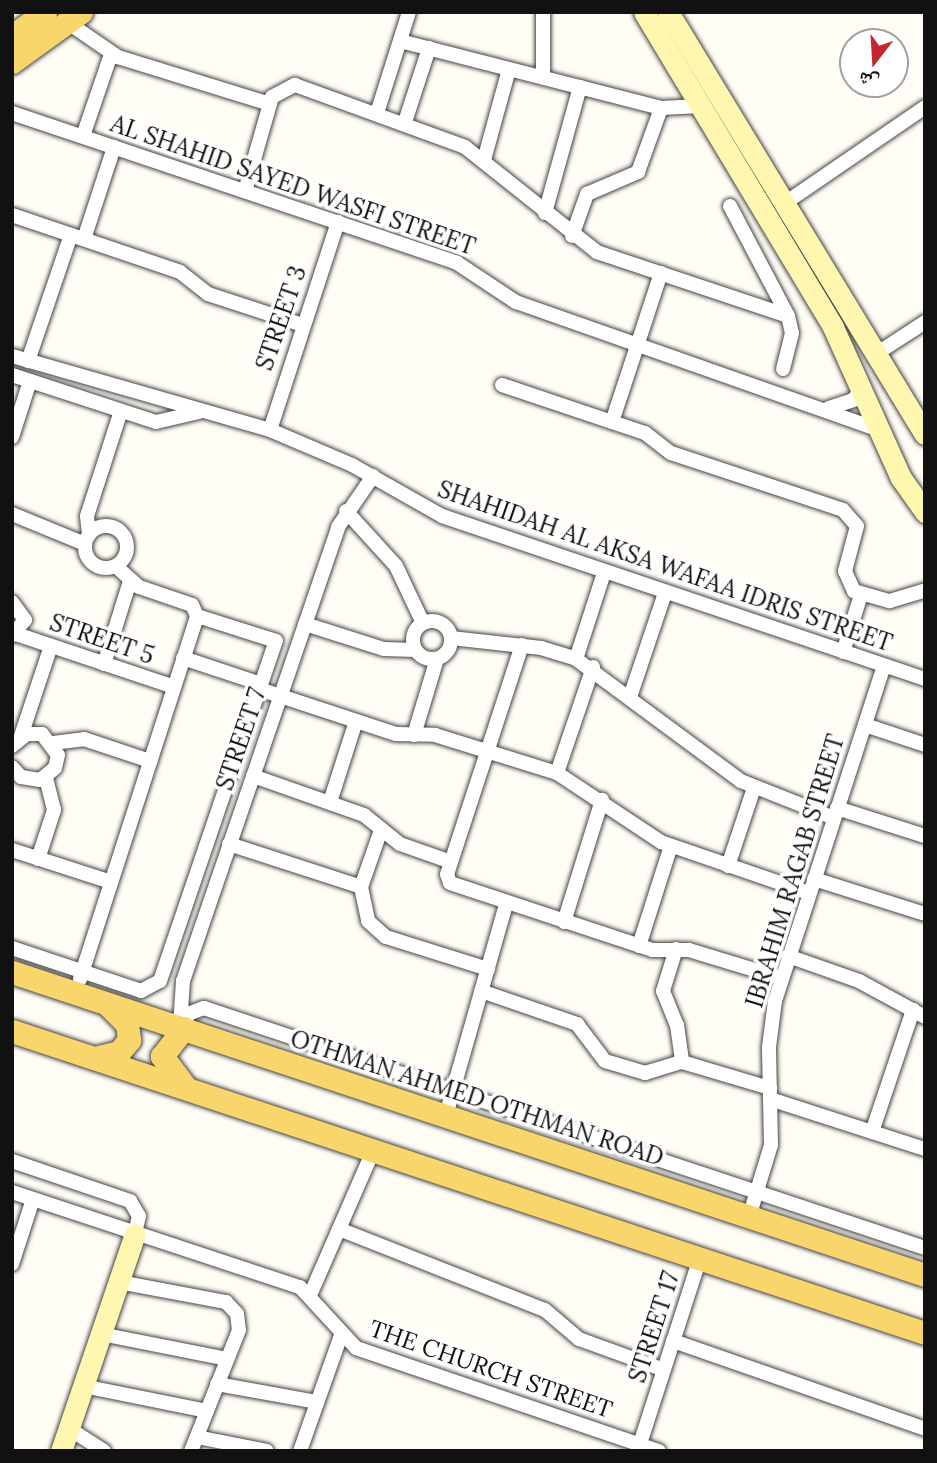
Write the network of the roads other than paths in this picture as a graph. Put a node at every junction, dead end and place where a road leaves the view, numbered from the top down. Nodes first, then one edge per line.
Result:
1 (46, 12) edge
2 (543, 12) edge
3 (644, 12) edge
4 (668, 12) edge
5 (405, 13) edge
6 (74, 17) edge
7 (12, 36) edge
8 (400, 41) junction
9 (429, 48) junction
10 (111, 54) junction
11 (12, 62) edge
12 (509, 69) junction
13 (543, 77) junction
14 (580, 87) junction
15 (270, 104) junction
16 (701, 106) junction
17 (925, 107) edge
18 (662, 108) junction
19 (12, 113) edge
20 (377, 113) junction
21 (405, 122) junction
22 (83, 136) junction
23 (114, 147) junction
24 (484, 160) junction
25 (245, 191) junction
26 (785, 203) junction
27 (730, 206) dead end
28 (545, 213) junction
29 (12, 215) edge
30 (338, 222) junction
31 (572, 236) junction
32 (77, 237) junction
33 (661, 273) junction
34 (852, 315) junction
35 (788, 316) junction
36 (925, 322) edge
37 (303, 325) junction
38 (833, 327) junction
39 (637, 344) junction
40 (876, 354) junction
41 (12, 356) edge
42 (28, 361) junction
43 (783, 369) dead end
44 (12, 375) edge
45 (30, 381) junction
46 (502, 385) dead end
47 (864, 387) junction
48 (904, 401) junction
49 (829, 408) junction
50 (121, 411) junction
51 (200, 412) junction
52 (925, 413) edge
53 (612, 422) junction
54 (270, 430) junction
55 (883, 433) junction
56 (925, 434) edge
57 (12, 437) edge
58 (373, 476) junction
59 (917, 493) edge
60 (346, 511) junction
61 (925, 512) edge
62 (12, 514) edge
63 (87, 539) junction
64 (116, 566) junction
65 (604, 573) junction
66 (130, 581) junction
67 (925, 590) edge
68 (665, 593) junction
69 (861, 595) junction
70 (12, 602) edge
71 (197, 615) junction
72 (423, 623) junction
73 (304, 624) junction
74 (14, 634) edge
75 (451, 638) junction
76 (522, 645) junction
77 (51, 646) junction
78 (415, 650) junction
79 (844, 652) junction
80 (183, 658) junction
81 (437, 659) junction
82 (576, 659) junction
83 (104, 664) junction
84 (884, 666) junction
85 (593, 667) junction
86 (925, 679) edge
87 (260, 686) junction
88 (174, 687) junction
89 (280, 696) junction
90 (630, 697) junction
91 (356, 721) junction
92 (865, 724) junction
93 (245, 732) junction
94 (414, 734) junction
95 (266, 738) junction
96 (16, 739) edge
97 (53, 743) junction
98 (925, 745) edge
99 (487, 751) junction
100 (150, 761) junction
101 (12, 766) edge
102 (557, 773) junction
103 (253, 776) junction
104 (46, 777) junction
105 (754, 788) junction
106 (602, 800) junction
107 (330, 802) junction
108 (836, 813) junction
109 (381, 830) junction
110 (925, 836) edge
111 (229, 845) junction
112 (671, 846) junction
113 (12, 850) edge
114 (38, 859) junction
115 (451, 862) junction
116 (728, 866) junction
117 (814, 879) junction
118 (111, 882) junction
119 (362, 887) junction
120 (809, 893) junction
121 (506, 904) junction
122 (925, 914) edge
123 (564, 922) junction
124 (639, 946) junction
125 (12, 948) edge
126 (676, 949) junction
127 (788, 956) junction
128 (488, 969) junction
129 (82, 971) junction
130 (12, 972) edge
131 (781, 978) junction
132 (481, 991) junction
133 (75, 993) junction
134 (108, 1004) junction
135 (919, 1014) edge
136 (182, 1027) junction
137 (12, 1031) edge
138 (95, 1058) junction
139 (682, 1062) junction
140 (187, 1088) junction
141 (454, 1089) junction
142 (770, 1093) junction
143 (446, 1115) junction
144 (872, 1132) junction
145 (374, 1149) junction
146 (925, 1149) edge
147 (12, 1161) edge
148 (757, 1191) junction
149 (12, 1192) edge
150 (33, 1199) junction
151 (749, 1216) junction
152 (339, 1229) junction
153 (135, 1234) junction
154 (925, 1248) edge
155 (700, 1258) junction
156 (12, 1264) edge
157 (925, 1275) edge
158 (119, 1282) junction
159 (311, 1293) junction
160 (101, 1334) junction
161 (925, 1334) edge
162 (341, 1335) junction
163 (673, 1341) junction
164 (227, 1359) junction
165 (664, 1370) junction
166 (217, 1384) junction
167 (83, 1386) junction
168 (317, 1402) junction
169 (207, 1411) junction
170 (68, 1428) junction
171 (925, 1429) edge
172 (194, 1444) edge
173 (639, 1447) edge
174 (61, 1451) edge
175 (104, 1451) edge
176 (267, 1451) edge
177 (300, 1451) edge
178 (659, 1451) edge

1 - 7 main road
2 - 13 street
3 - 16 main road
4 - 26 main road
5 - 8 street
6 - 10 street
6 - 11 main road
8 - 9 street
8 - 20 street
9 - 12 street
9 - 21 street
10 - 15 street
10 - 22 street
12 - 13 street
12 - 24 street
13 - 14 street
14 - 18 street
14 - 28 street
15 - 20 street
15 - 25 street
16 - 18 street
16 - 38 main road
17 - 26 street
18 - 31 street
19 - 22 street, AL SHAHID SAYED WASFI STREET
20 - 21 street
21 - 24 street
22 - 23 street, AL SHAHID SAYED WASFI STREET
23 - 25 street, AL SHAHID SAYED WASFI STREET
23 - 32 street
24 - 28 street
25 - 30 street, AL SHAHID SAYED WASFI STREET
26 - 34 main road
27 - 35 street
28 - 31 street
29 - 32 street
30 - 37 street, STREET 3
30 - 39 street, AL SHAHID SAYED WASFI STREET
31 - 33 street
32 - 37 street
32 - 42 street
33 - 35 street
33 - 39 street
34 - 38 main road
34 - 40 main road
35 - 43 street
36 - 40 street
37 - 54 street, STREET 3
38 - 47 main road
39 - 49 street, AL SHAHID SAYED WASFI STREET
39 - 53 street
40 - 48 main road
41 - 42 street, SHAHIDAH AL AKSA WAFAA IDRIS STREET
42 - 51 street, SHAHIDAH AL AKSA WAFAA IDRIS STREET
44 - 45 street, SHAHIDAH AL AKSA WAFAA IDRIS STREET
45 - 50 street, SHAHIDAH AL AKSA WAFAA IDRIS STREET
45 - 57 street
46 - 53 street
47 - 49 street
47 - 55 main road
48 - 52 main road
48 - 56 main road
49 - 55 street, AL SHAHID SAYED WASFI STREET
50 - 51 street, SHAHIDAH AL AKSA WAFAA IDRIS STREET
50 - 63 street
51 - 54 street, SHAHIDAH AL AKSA WAFAA IDRIS STREET
53 - 69 street
54 - 58 street, SHAHIDAH AL AKSA WAFAA IDRIS STREET
55 - 59 main road
58 - 60 street, STREET 7
58 - 65 street, SHAHIDAH AL AKSA WAFAA IDRIS STREET
59 - 61 main road
60 - 72 street
60 - 73 street, STREET 7
62 - 63 street
63 - 64 street
63 - 64 street
64 - 66 street
65 - 68 street, SHAHIDAH AL AKSA WAFAA IDRIS STREET
65 - 82 street
66 - 71 street
66 - 83 street
67 - 69 street
68 - 79 street, SHAHIDAH AL AKSA WAFAA IDRIS STREET
68 - 90 street
69 - 79 street
70 - 74 street
71 - 80 street
71 - 87 street, STREET 7
72 - 75 street
72 - 78 street
73 - 78 street
73 - 89 street, STREET 7
74 - 77 street, STREET 5
75 - 76 street
75 - 81 street
76 - 82 street
76 - 99 street
77 - 83 street, STREET 5
77 - 96 street
78 - 81 street
79 - 84 street, SHAHIDAH AL AKSA WAFAA IDRIS STREET
80 - 87 street, STREET 5
80 - 88 street
81 - 94 street
82 - 85 street
83 - 88 street, STREET 5
84 - 86 street, SHAHIDAH AL AKSA WAFAA IDRIS STREET
84 - 92 street, IBRAHIM RAGAB STREET
85 - 90 street
85 - 102 street
87 - 89 street, STREET 5
87 - 93 street, STREET 7
88 - 100 street
89 - 91 street, STREET 5
89 - 95 street, STREET 7
90 - 105 street
91 - 94 street, STREET 5
91 - 107 street
92 - 98 street
92 - 108 street, IBRAHIM RAGAB STREET
93 - 95 street
93 - 129 street, STREET 7
94 - 99 street, STREET 5
95 - 103 street, STREET 7
96 - 97 street
97 - 100 street
97 - 104 street
99 - 102 street, STREET 5
99 - 115 street
100 - 118 street
101 - 104 street
102 - 106 street, STREET 5
103 - 107 street
103 - 111 street, STREET 7
104 - 114 street
105 - 108 street
105 - 116 street
106 - 112 street, STREET 5
106 - 123 street
107 - 109 street
108 - 110 street
108 - 117 street, IBRAHIM RAGAB STREET
109 - 115 street
109 - 119 street
111 - 119 street
111 - 136 street, STREET 7
112 - 116 street, STREET 5
112 - 124 street
113 - 114 street
114 - 118 street
115 - 121 street
116 - 120 street, STREET 5
117 - 120 street, IBRAHIM RAGAB STREET
117 - 122 street
118 - 129 street
119 - 128 street
120 - 127 street, IBRAHIM RAGAB STREET
121 - 123 street
121 - 128 street
123 - 124 street
124 - 126 street
125 - 129 street
126 - 131 street
126 - 139 street
127 - 131 street, IBRAHIM RAGAB STREET
127 - 135 street
128 - 132 street
129 - 133 street
130 - 133 main road, OTHMAN AHMED OTHMAN ROAD
131 - 142 street, IBRAHIM RAGAB STREET
132 - 139 street
132 - 141 street
133 - 134 main road, OTHMAN AHMED OTHMAN ROAD
134 - 136 main road, OTHMAN AHMED OTHMAN ROAD
134 - 138 main road
135 - 144 street
136 - 140 main road
136 - 141 street
136 - 143 main road, OTHMAN AHMED OTHMAN ROAD
137 - 138 main road
138 - 140 main road
139 - 142 street
140 - 145 main road
141 - 143 street
141 - 148 street
142 - 144 street
142 - 148 street, IBRAHIM RAGAB STREET
143 - 151 main road, OTHMAN AHMED OTHMAN ROAD
144 - 146 street
145 - 152 street
145 - 155 main road
147 - 153 street
148 - 151 street, IBRAHIM RAGAB STREET
148 - 154 street
149 - 150 street
150 - 153 street
150 - 156 street
151 - 157 main road, OTHMAN AHMED OTHMAN ROAD
152 - 159 street
152 - 165 street
153 - 158 main road
153 - 159 street
155 - 161 main road
155 - 163 street, STREET 17
158 - 160 main road
158 - 164 street
159 - 162 street, THE CHURCH STREET
160 - 164 street
160 - 167 main road
162 - 168 street
162 - 173 street, THE CHURCH STREET
163 - 165 street, STREET 17
163 - 171 street
164 - 166 street
165 - 173 street, STREET 17
166 - 168 street
166 - 169 street
167 - 169 street
167 - 170 main road
168 - 177 street
169 - 172 street
170 - 174 main road
170 - 175 street
172 - 176 street
173 - 178 street, THE CHURCH STREET

